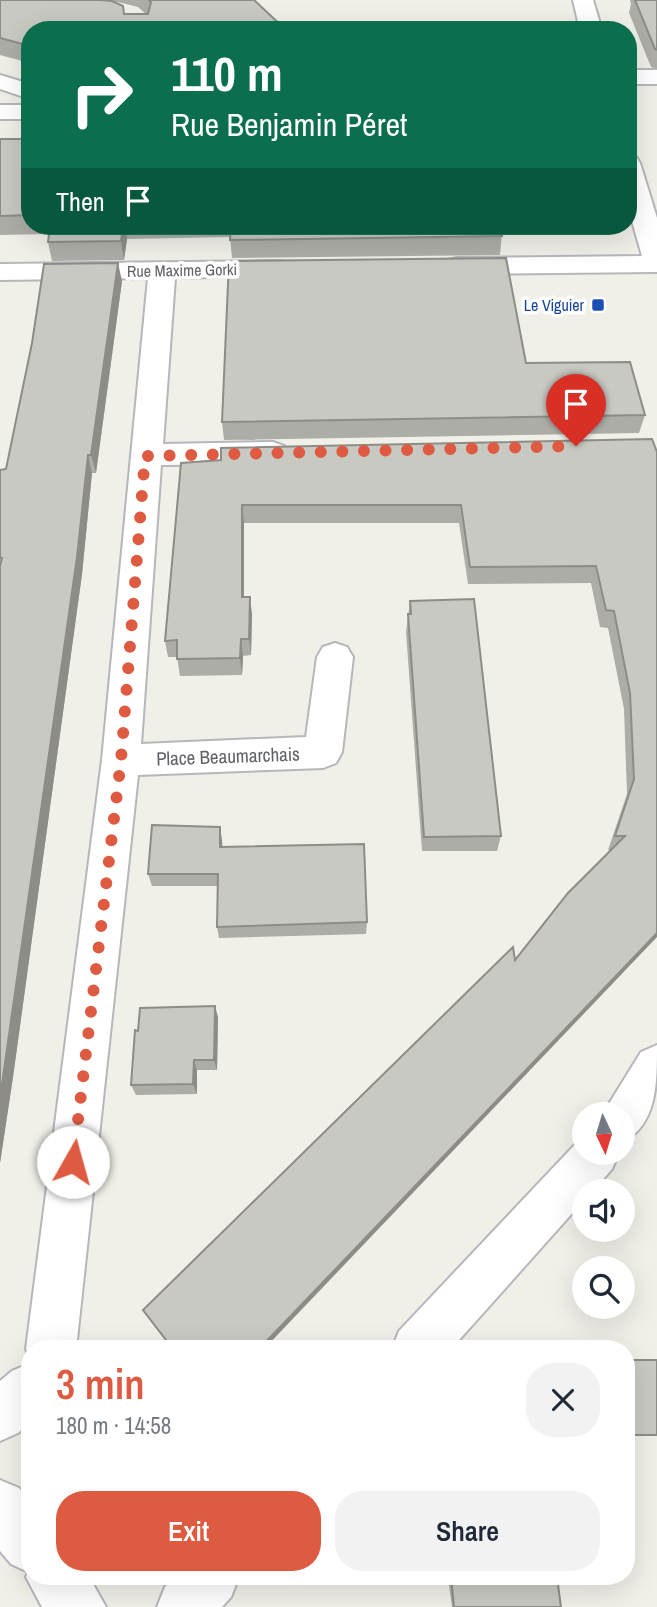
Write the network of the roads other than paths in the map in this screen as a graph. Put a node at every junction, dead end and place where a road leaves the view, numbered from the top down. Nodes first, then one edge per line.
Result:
1 (583, 0) edge
2 (589, 21) edge
3 (637, 77) edge
4 (657, 77) edge
5 (0, 82) edge
6 (21, 89) edge
7 (0, 112) edge
8 (21, 112) edge
9 (637, 193) edge
10 (657, 260) edge
11 (438, 267) edge
12 (300, 268) edge
13 (163, 270) junction
14 (0, 272) edge
15 (297, 452) edge
16 (145, 456) junction
17 (335, 657) dead end
18 (121, 760) junction
19 (657, 1067) edge
20 (657, 1100) edge
21 (634, 1102) edge
22 (635, 1118) edge
23 (584, 1166) edge
24 (52, 1340) edge
25 (425, 1340) edge
26 (21, 1398) edge
27 (0, 1415) edge
28 (0, 1507) edge
29 (21, 1534) edge
30 (60, 1585) edge
31 (204, 1585) edge
32 (78, 1607) edge
33 (185, 1607) edge

1 - 2 street
3 - 4 street
5 - 6 street
7 - 8 street
9 - 10 street
10 - 11 street
12 - 13 street, Rue Maxime Gorki
13 - 14 street, Rue Maxime Gorki
13 - 16 street
15 - 16 street
16 - 18 street
17 - 18 street, Place Beaumarchais
18 - 24 street
19 - 21 street
20 - 22 street
23 - 25 street
26 - 27 street
28 - 29 street
30 - 32 street
31 - 33 street

